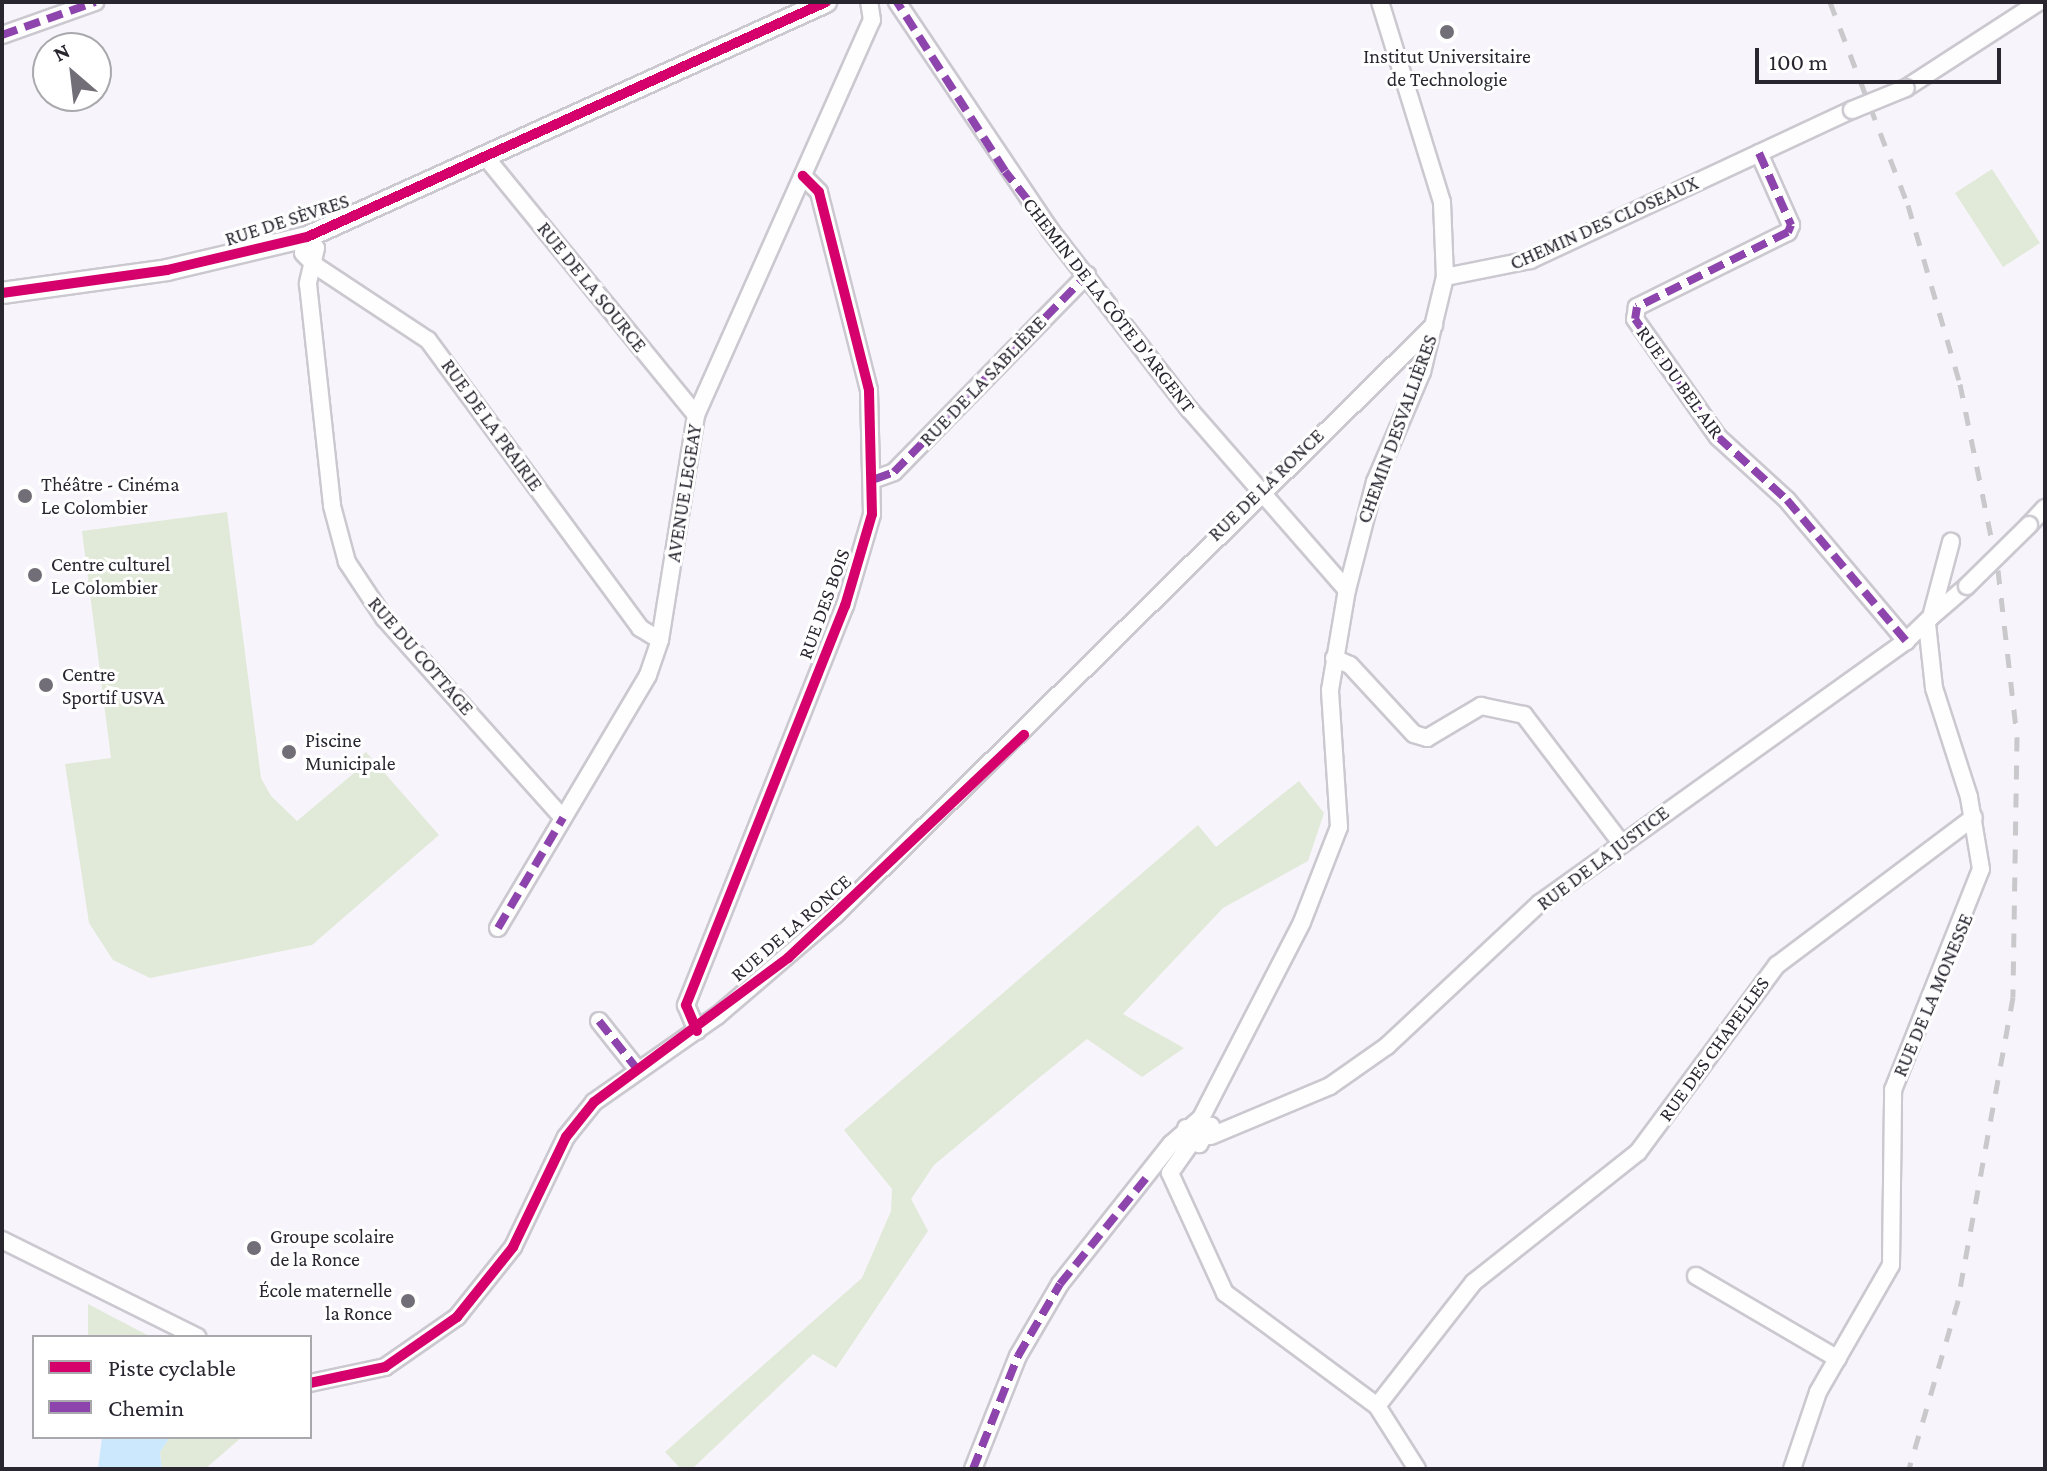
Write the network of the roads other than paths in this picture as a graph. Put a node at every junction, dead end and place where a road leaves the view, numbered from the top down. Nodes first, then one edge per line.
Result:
1 (95, 2) edge
2 (826, 2) edge
3 (869, 2) edge
4 (897, 2) edge
5 (1380, 2) edge
6 (2039, 2) edge
7 (800, 7) edge
8 (2, 35) edge
9 (1759, 153) junction
10 (488, 160) junction
11 (803, 176) junction
12 (307, 237) junction
13 (316, 266) junction
14 (1087, 275) junction
15 (1445, 277) junction
16 (2, 293) edge
17 (1434, 325) junction
18 (696, 415) junction
19 (875, 479) junction
20 (1260, 493) junction
21 (2045, 508) edge
22 (1951, 542) dead end
23 (1347, 590) junction
24 (1929, 621) junction
25 (660, 640) junction
26 (1906, 641) junction
27 (1334, 658) junction
28 (1974, 817) junction
29 (563, 818) junction
30 (1621, 843) junction
31 (498, 928) dead end
32 (599, 1021) dead end
33 (697, 1031) junction
34 (637, 1069) junction
35 (1201, 1118) junction
36 (1189, 1135) junction
37 (1211, 1136) junction
38 (1151, 1172) junction
39 (1170, 1173) junction
40 (2, 1240) edge
41 (1696, 1276) dead end
42 (193, 1335) edge
43 (1838, 1359) junction
44 (312, 1383) edge
45 (1377, 1406) junction
46 (973, 1469) edge
47 (1417, 1469) edge
48 (1792, 1469) edge

1 - 8 street
2 - 7 main road, RUE DE SÈVRES
3 - 11 street, AVENUE LEGEAY
4 - 14 street, CHEMIN DE LA CÔTE D'ARGENT
5 - 15 street, CHEMIN DESVALLIÈRES
6 - 9 street, CHEMIN DES CLOSEAUX, bridge
7 - 10 main road, RUE DE SÈVRES
9 - 15 street, CHEMIN DES CLOSEAUX
9 - 26 street, RUE DU BEL AIR
10 - 12 main road, RUE DE SÈVRES
10 - 18 street, RUE DE LA SOURCE
11 - 18 street, AVENUE LEGEAY
11 - 19 street, RUE DES BOIS
12 - 13 street, RUE DU COTTAGE
12 - 16 main road, RUE DE SÈVRES
13 - 25 street, RUE DE LA PRAIRIE
13 - 29 street, RUE DU COTTAGE
14 - 19 street, RUE DE LA SABLIÈRE
14 - 20 street, CHEMIN DE LA CÔTE D'ARGENT
15 - 17 street, CHEMIN DESVALLIÈRES
17 - 20 street, RUE DE LA RONCE
17 - 23 street, CHEMIN DESVALLIÈRES
18 - 25 street, AVENUE LEGEAY
19 - 33 street, RUE DES BOIS
20 - 23 street, CHEMIN DE LA CÔTE D'ARGENT
20 - 33 street, RUE DE LA RONCE
21 - 24 street, RUE DE LA JUSTICE, bridge
22 - 24 street
23 - 27 street, CHEMIN DESVALLIÈRES
24 - 26 street, RUE DE LA JUSTICE
24 - 28 street, RUE DE LA MONESSE
25 - 29 street, AVENUE LEGEAY
26 - 30 street, RUE DE LA JUSTICE
27 - 30 street
27 - 35 street, CHEMIN DESVALLIÈRES
28 - 43 street, RUE DE LA MONESSE
28 - 45 street, RUE DES CHAPELLES
29 - 31 street, AVENUE LEGEAY
30 - 37 street, RUE DE LA JUSTICE
32 - 34 street
33 - 34 street, RUE DE LA RONCE
34 - 44 street, RUE DE LA RONCE
35 - 36 street
35 - 37 street
36 - 37 street, RUE DE LA JUSTICE
36 - 38 street
36 - 39 street
38 - 39 street
38 - 46 street
39 - 45 street
40 - 42 street
41 - 43 street
43 - 48 street, RUE DE LA MONESSE
45 - 47 street

